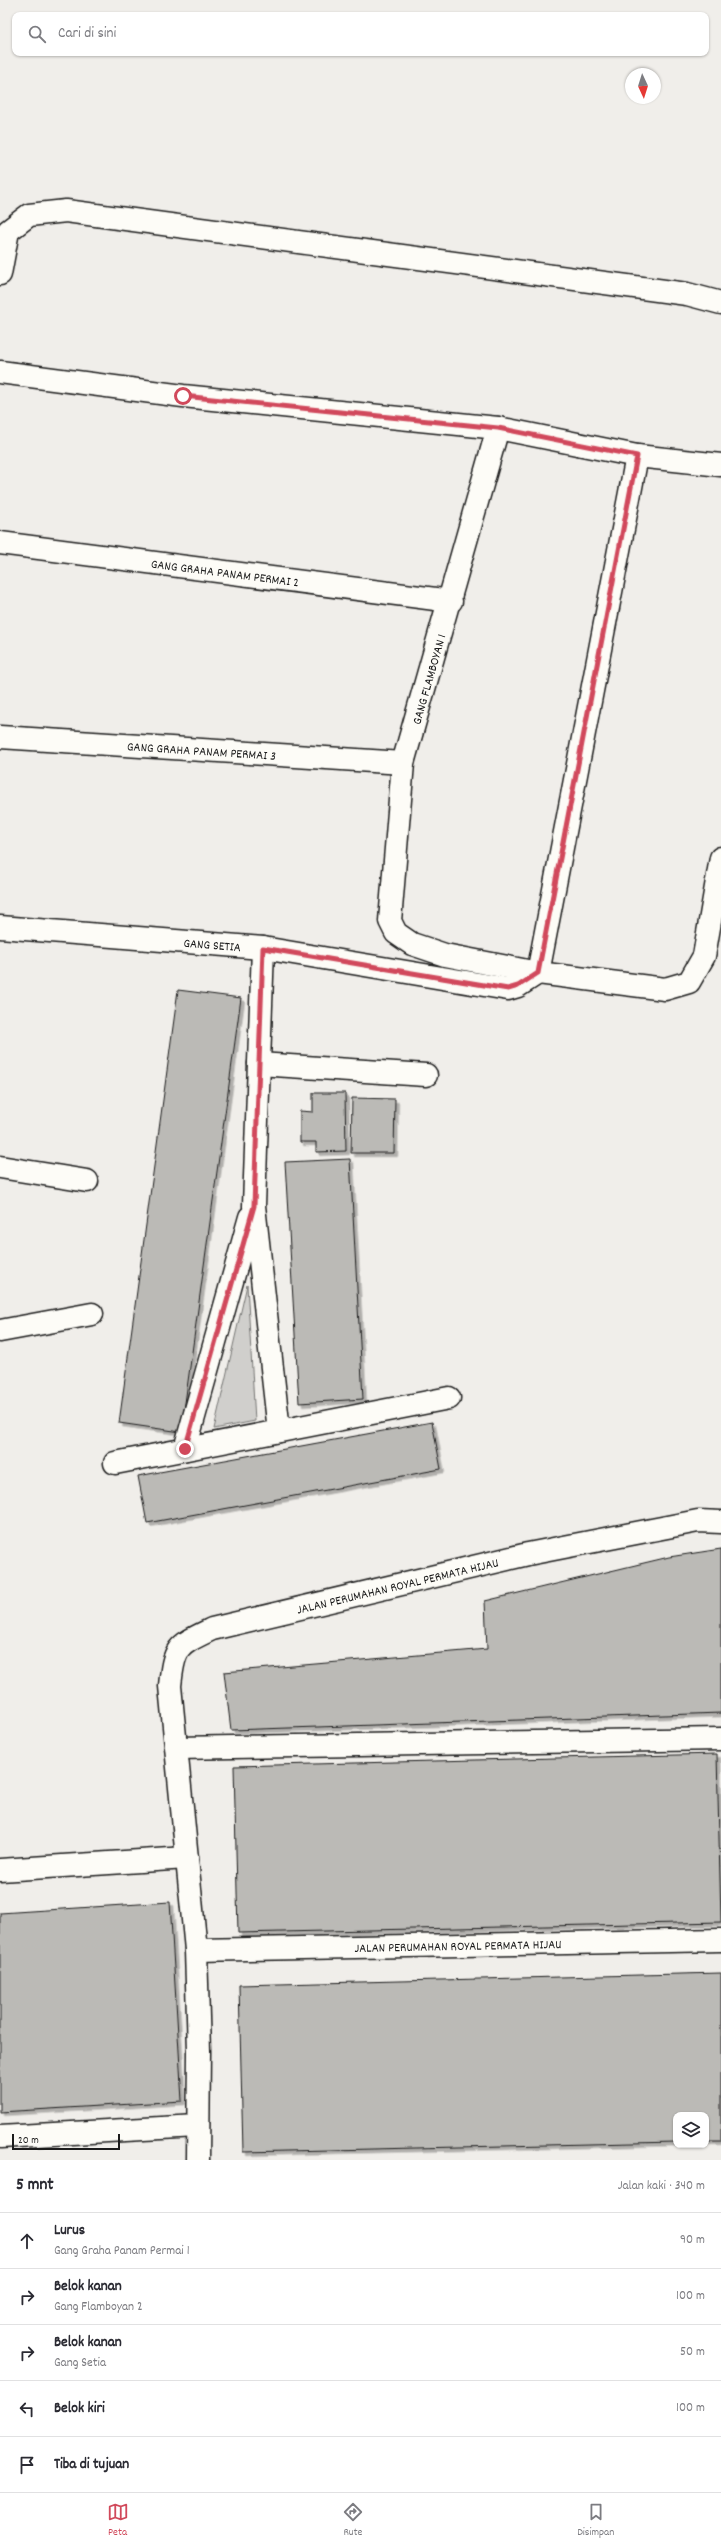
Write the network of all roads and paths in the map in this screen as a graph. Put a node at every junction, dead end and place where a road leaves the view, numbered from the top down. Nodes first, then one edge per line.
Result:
1 (0, 274) edge
2 (721, 303) edge
3 (0, 372) edge
4 (498, 428) junction
5 (637, 456) junction
6 (721, 465) edge
7 (0, 543) edge
8 (451, 601) junction
9 (0, 737) edge
10 (403, 763) junction
11 (721, 858) edge
12 (0, 927) edge
13 (263, 948) junction
14 (538, 973) junction
15 (259, 1064) junction
16 (426, 1075) dead end
17 (0, 1167) edge
18 (87, 1181) dead end
19 (254, 1206) junction
20 (92, 1314) dead end
21 (0, 1331) edge
22 (449, 1398) dead end
23 (279, 1431) junction
24 (185, 1449) junction
25 (115, 1463) dead end
26 (721, 1522) edge
27 (721, 1739) edge
28 (177, 1748) junction
29 (187, 1858) junction
30 (0, 1870) edge
31 (721, 1940) edge
32 (196, 1950) junction
33 (197, 2126) junction
34 (0, 2138) edge
35 (198, 2160) edge

1 - 2 street
3 - 4 street
4 - 5 street
4 - 8 street, GANG FLAMBOYAN 1
5 - 6 street
5 - 14 street
7 - 8 street, GANG GRAHA PANAM PERMAI 2
8 - 10 street, GANG FLAMBOYAN 1
9 - 10 street, GANG GRAHA PANAM PERMAI 3
10 - 14 street, GANG FLAMBOYAN 1
11 - 14 street
12 - 13 street, GANG SETIA
13 - 14 street, GANG SETIA
13 - 15 street
15 - 16 street
15 - 19 street
17 - 18 street
19 - 23 street
19 - 24 street
20 - 21 street
22 - 23 street
23 - 24 street
24 - 25 street
26 - 28 street, JALAN PERUMAHAN ROYAL PERMATA HIJAU
27 - 28 street
28 - 29 street, JALAN PERUMAHAN ROYAL PERMATA HIJAU
29 - 30 street
29 - 32 street, JALAN PERUMAHAN ROYAL PERMATA HIJAU
31 - 32 street, JALAN PERUMAHAN ROYAL PERMATA HIJAU
32 - 33 street, JALAN PERUMAHAN ROYAL PERMATA HIJAU
33 - 34 street
33 - 35 street, JALAN PERUMAHAN ROYAL PERMATA HIJAU

